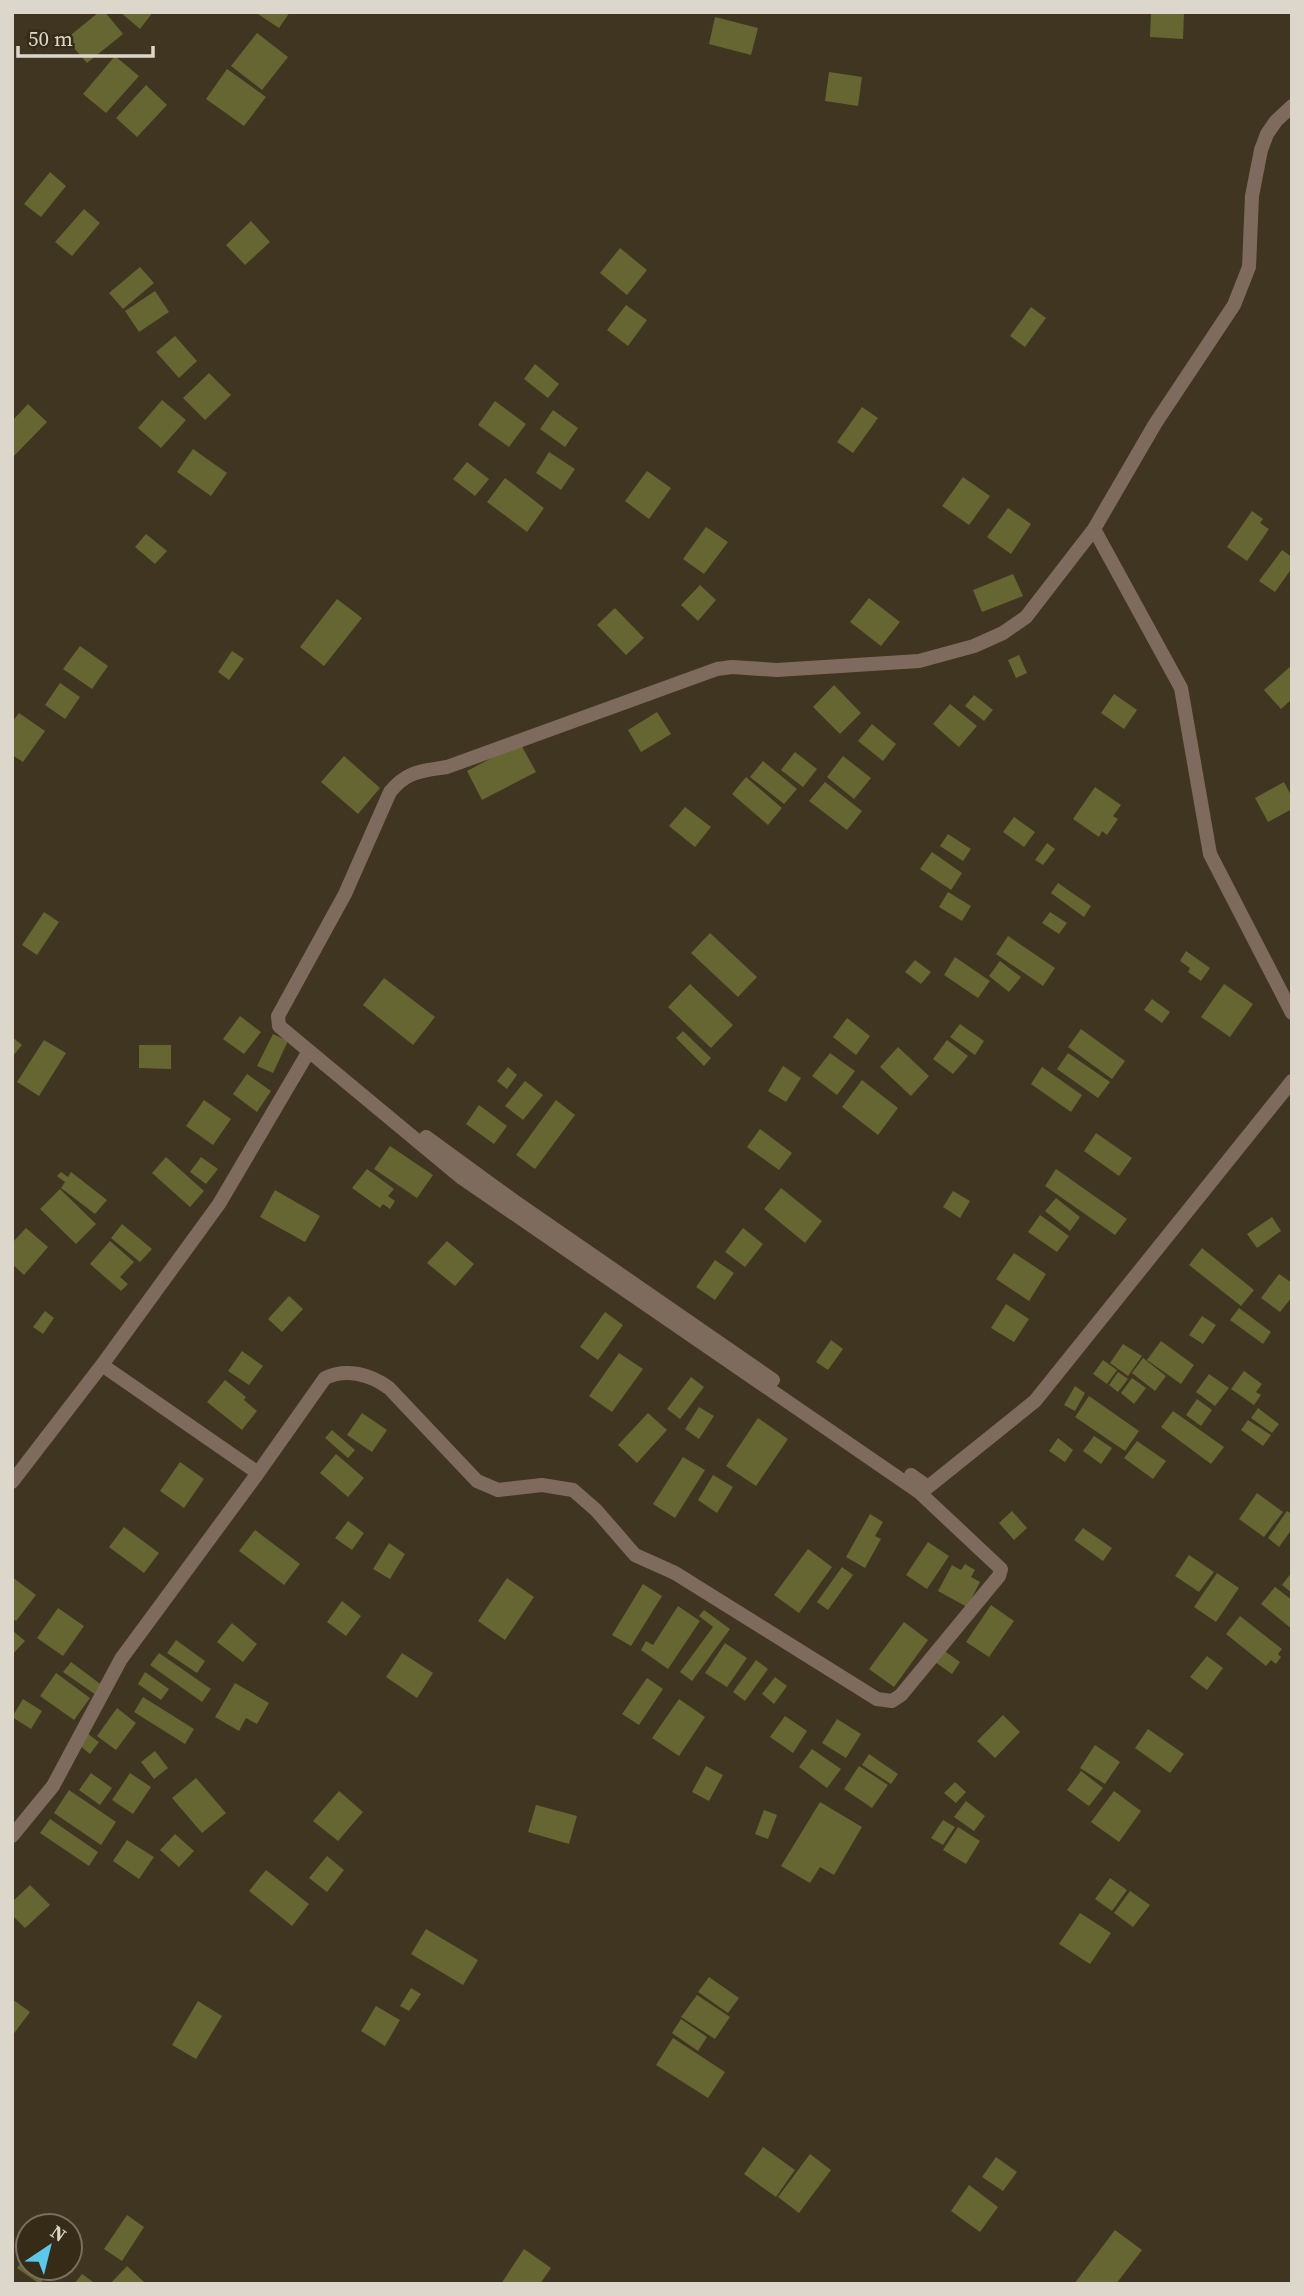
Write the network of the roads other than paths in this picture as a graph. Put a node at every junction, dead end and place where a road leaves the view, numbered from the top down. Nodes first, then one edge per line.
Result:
1 (1292, 106) edge
2 (1094, 529) junction
3 (1292, 1013) edge
4 (309, 1051) junction
5 (1292, 1081) edge
6 (102, 1365) junction
7 (258, 1474) junction
8 (12, 1482) edge
9 (12, 1836) edge

1 - 2 street
2 - 3 street
2 - 4 street
4 - 5 street
4 - 6 street
4 - 7 street
6 - 7 street
6 - 8 street
7 - 9 street

